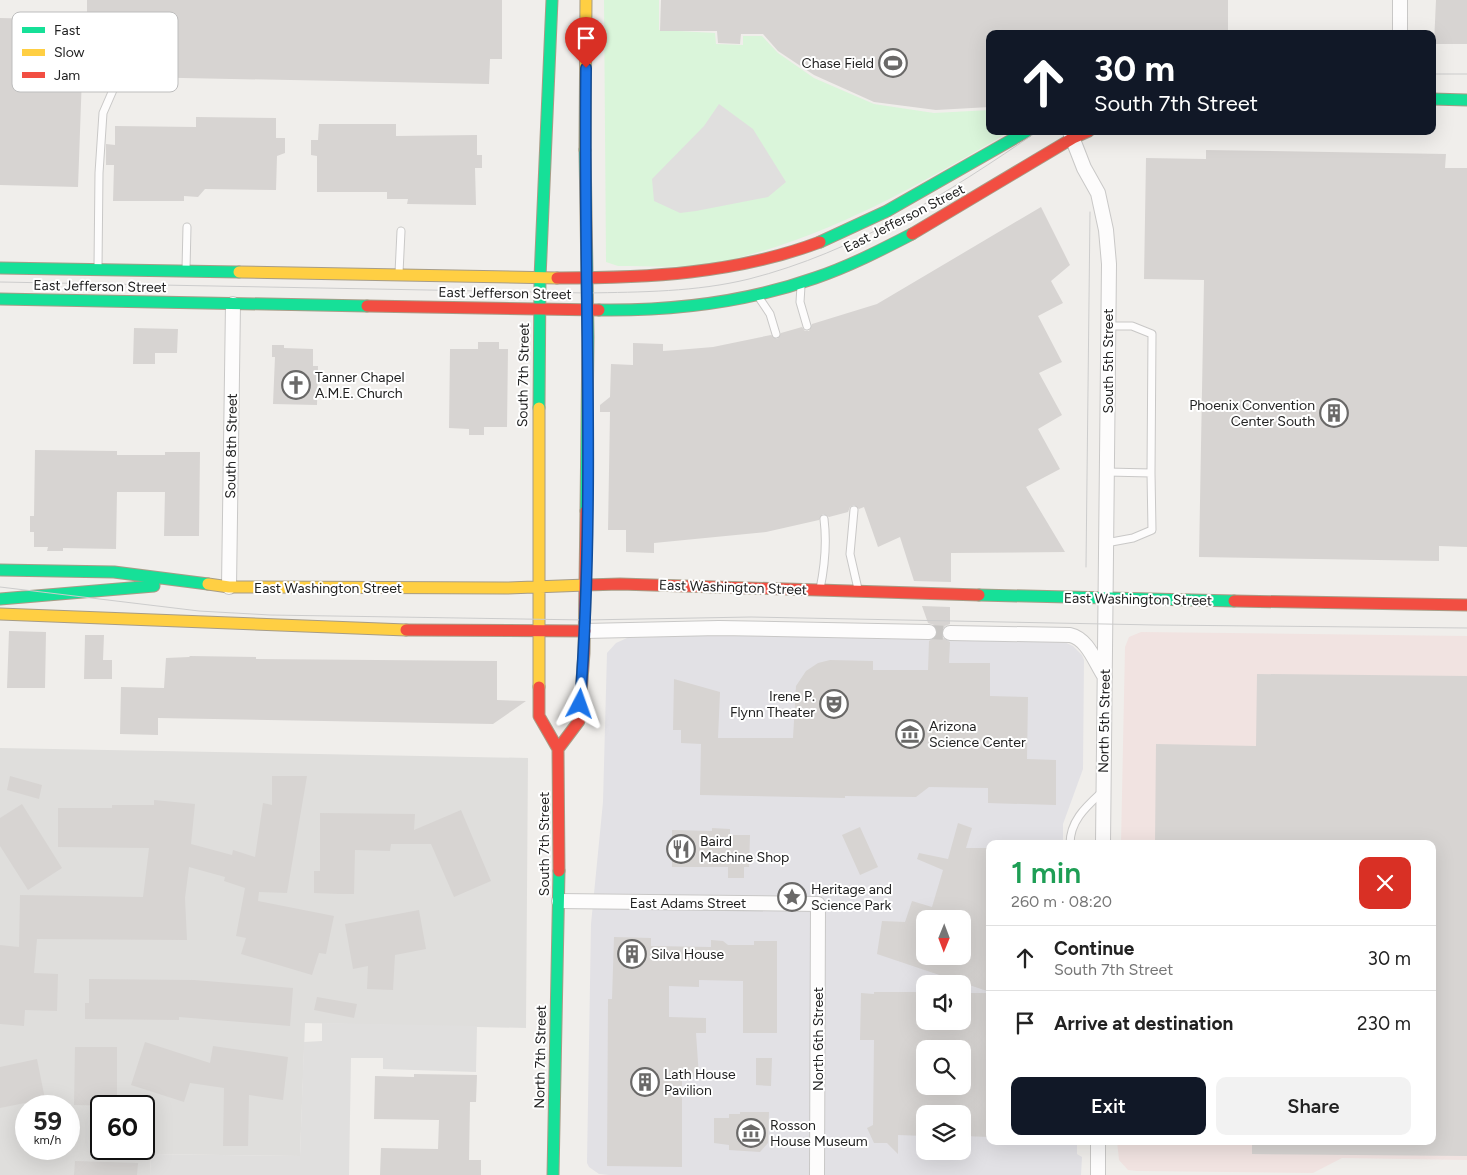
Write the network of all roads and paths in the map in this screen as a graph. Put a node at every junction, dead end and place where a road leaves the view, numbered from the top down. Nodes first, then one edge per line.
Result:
1 (552, 0) edge
2 (586, 0) edge
3 (1400, 0) edge
4 (1400, 30) edge
5 (112, 92) edge
6 (1436, 100) edge
7 (1467, 100) edge
8 (1020, 135) edge
9 (1069, 135) edge
10 (1071, 135) edge
11 (187, 227) dead end
12 (401, 230) dead end
13 (0, 268) edge
14 (98, 270) junction
15 (186, 272) junction
16 (399, 276) junction
17 (540, 278) junction
18 (587, 278) junction
19 (803, 281) junction
20 (756, 294) junction
21 (0, 299) edge
22 (233, 304) junction
23 (539, 308) junction
24 (587, 310) junction
25 (807, 326) dead end
26 (1108, 326) junction
27 (776, 334) dead end
28 (1107, 472) junction
29 (1151, 472) junction
30 (854, 510) dead end
31 (824, 519) dead end
32 (1106, 542) junction
33 (0, 570) edge
34 (586, 586) junction
35 (229, 587) junction
36 (538, 587) junction
37 (820, 589) junction
38 (858, 590) junction
39 (1106, 598) junction
40 (0, 599) edge
41 (1467, 605) edge
42 (0, 614) edge
43 (538, 631) junction
44 (585, 631) junction
45 (929, 632) tunnel mouth
46 (950, 633) tunnel mouth
47 (1105, 677) junction
48 (558, 749) junction
49 (1104, 791) junction
50 (1071, 840) edge
51 (1103, 840) edge
52 (559, 901) junction
53 (818, 904) joint
54 (558, 939) joint
55 (1098, 1145) edge
56 (553, 1175) edge
57 (817, 1175) edge
58 (1098, 1175) edge

1 - 17 main road, South 7th Street
2 - 18 main road
3 - 4 street
5 - 14 lane
6 - 7 main road
8 - 18 main road, East Jefferson Street
9 - 19 main road, East Jefferson Street
10 - 26 street, South 5th Street
11 - 15 lane
12 - 16 lane
13 - 14 main road, East Jefferson Street
14 - 15 main road, East Jefferson Street
15 - 16 main road, East Jefferson Street
16 - 17 main road, East Jefferson Street
17 - 18 main road, East Jefferson Street
17 - 23 main road, South 7th Street
18 - 24 main road
19 - 20 main road, East Jefferson Street
19 - 25 lane
20 - 24 main road, East Jefferson Street
20 - 27 lane
21 - 22 main road, East Jefferson Street
22 - 23 main road, East Jefferson Street
22 - 35 street, South 8th Street
23 - 24 main road, East Jefferson Street
23 - 36 main road, South 7th Street
24 - 34 main road
26 - 28 street, South 5th Street
26 - 29 lane
28 - 29 lane
28 - 32 street, South 5th Street
29 - 32 lane
30 - 38 lane
31 - 37 lane
32 - 39 street, South 5th Street
33 - 35 main road, East Washington Street
34 - 36 main road, East Washington Street
34 - 37 main road, East Washington Street
34 - 44 main road
35 - 36 main road, East Washington Street
35 - 40 main road
36 - 43 main road, South 7th Street
37 - 38 main road, East Washington Street
38 - 39 main road, East Washington Street
39 - 41 main road, East Washington Street
39 - 47 street, North 5th Street
42 - 43 main road
43 - 44 main road
43 - 48 main road
44 - 45 street
44 - 48 main road
46 - 47 street
47 - 49 street, North 5th Street
48 - 52 main road, South 7th Street
49 - 50 lane
49 - 51 street, North 5th Street
52 - 53 street, East Adams Street
52 - 54 main road, South 7th Street
53 - 57 street, North 6th Street
54 - 56 main road, North 7th Street
55 - 58 street

